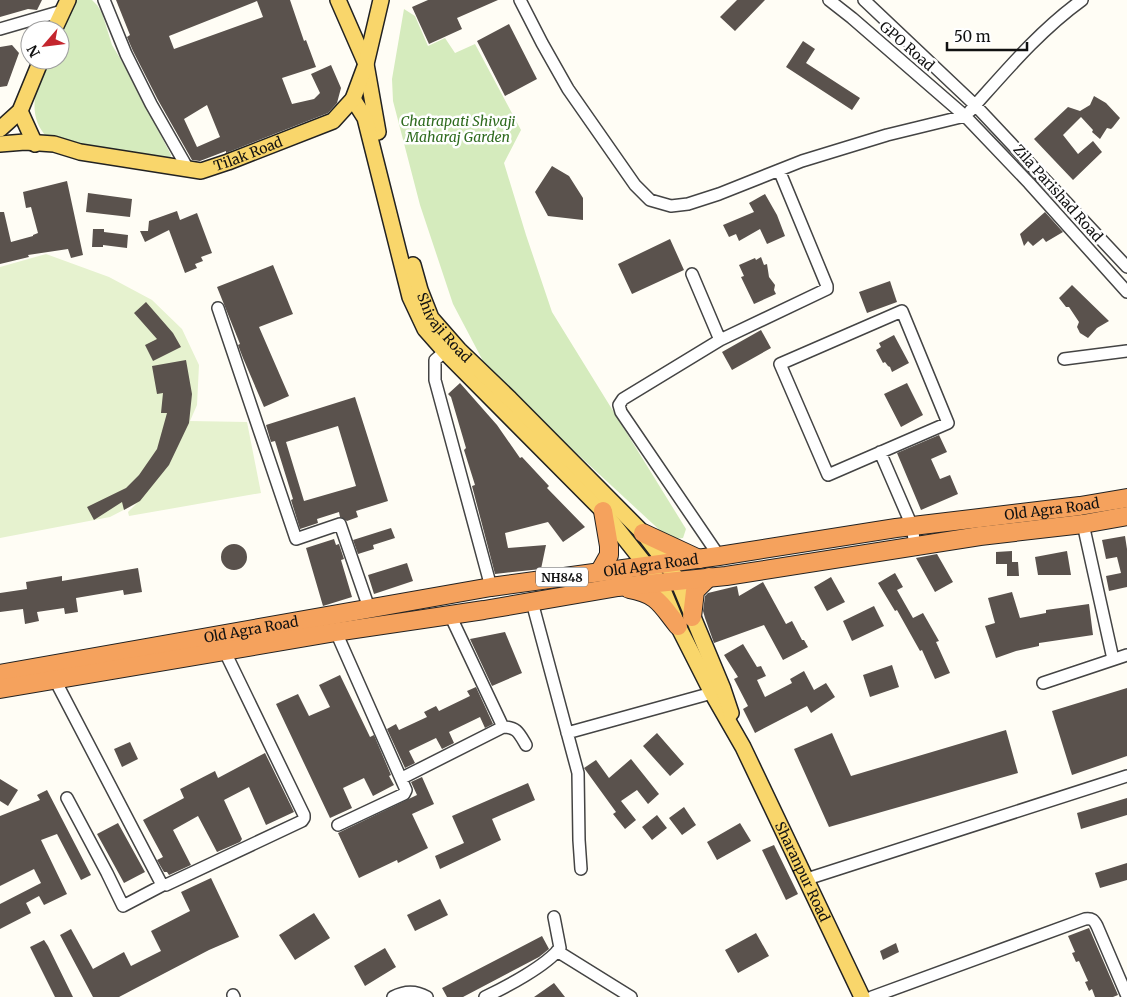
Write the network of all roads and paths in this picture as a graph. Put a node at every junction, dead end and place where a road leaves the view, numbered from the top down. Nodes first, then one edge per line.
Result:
1 (104, 0) edge
2 (338, 0) edge
3 (381, 0) edge
4 (520, 0) edge
5 (829, 0) edge
6 (864, 0) edge
7 (1082, 0) edge
8 (65, 5) edge
9 (58, 20) edge
10 (0, 28) edge
11 (366, 64) junction
12 (37, 70) edge
13 (353, 99) junction
14 (975, 105) junction
15 (20, 111) junction
16 (965, 116) junction
17 (0, 129) edge
18 (0, 144) edge
19 (35, 144) junction
20 (188, 169) junction
21 (779, 170) junction
22 (1127, 268) edge
23 (692, 274) dead end
24 (1127, 292) edge
25 (218, 308) dead end
26 (720, 340) junction
27 (449, 348) junction
28 (1127, 351) edge
29 (1064, 359) dead end
30 (880, 452) junction
31 (1127, 498) edge
32 (603, 511) junction
33 (1127, 516) edge
34 (1083, 524) junction
35 (912, 526) junction
36 (643, 533) junction
37 (915, 546) junction
38 (719, 556) junction
39 (699, 559) junction
40 (666, 563) junction
41 (647, 566) junction
42 (600, 572) junction
43 (709, 578) junction
44 (678, 581) junction
45 (660, 583) junction
46 (491, 587) junction
47 (618, 587) junction
48 (532, 602) junction
49 (369, 608) junction
50 (450, 615) junction
51 (685, 622) junction
52 (336, 632) junction
53 (225, 652) junction
54 (1127, 655) edge
55 (1113, 659) junction
56 (0, 674) edge
57 (54, 680) junction
58 (1043, 683) dead end
59 (0, 689) edge
60 (712, 693) junction
61 (503, 727) junction
62 (567, 733) junction
63 (526, 745) dead end
64 (743, 747) junction
65 (1127, 776) edge
66 (402, 778) junction
67 (67, 798) dead end
68 (338, 825) dead end
69 (581, 870) dead end
70 (807, 879) junction
71 (163, 885) junction
72 (554, 917) dead end
73 (557, 951) junction
74 (489, 996) edge
75 (1127, 996) edge
76 (393, 997) edge
77 (426, 997) edge
78 (631, 997) edge
79 (862, 997) edge
80 (872, 997) edge

1 - 20 street
2 - 11 main road, Shivaji Road
3 - 11 main road, Tilak Road
4 - 21 street
5 - 16 street, GPO Road
6 - 14 street, GPO Road
7 - 14 street
8 - 9 main road
8 - 10 street
11 - 13 main road, Tilak Road
11 - 27 main road, Shivaji Road
12 - 15 main road
13 - 20 main road, Tilak Road
13 - 27 main road, Shivaji Road
14 - 16 street
14 - 22 street, Zila Parishad Road
15 - 17 main road
15 - 19 main road
16 - 21 street
16 - 24 street, Zila Parishad Road
18 - 19 main road, Tilak Road
19 - 20 main road, Tilak Road
21 - 26 street
23 - 26 street
25 - 49 street
26 - 38 street
27 - 32 main road, Shivaji Road
27 - 36 main road, Shivaji Road
27 - 46 street
28 - 29 street
30 - 30 street
30 - 35 street
31 - 35 highway, Old Agra Road / NH848
32 - 41 main road, Shivaji Road
32 - 42 highway
33 - 34 highway, Old Agra Road / NH848
34 - 37 highway, Old Agra Road / NH848
34 - 55 street
35 - 37 street
35 - 38 highway, Old Agra Road / NH848
36 - 39 highway
36 - 40 main road, Shivaji Road
37 - 43 highway, Old Agra Road / NH848
38 - 39 highway, Old Agra Road / NH848
39 - 40 highway, Old Agra Road / NH848
40 - 41 highway, Old Agra Road / NH848
40 - 44 main road, Shivaji Road
41 - 42 highway, Old Agra Road / NH848
41 - 45 main road, Shivaji Road
42 - 46 highway, Old Agra Road / NH848
43 - 44 highway, Old Agra Road / NH848
43 - 51 highway
44 - 45 highway, Old Agra Road / NH848
44 - 51 main road, Sharanpur Road
45 - 47 highway, Old Agra Road / NH848
45 - 51 main road, Sharanpur Road
46 - 49 highway, Old Agra Road / NH848
47 - 48 highway, Old Agra Road / NH848
47 - 51 highway
48 - 50 highway, Old Agra Road / NH848
48 - 62 street
49 - 56 highway, Old Agra Road / NH848
50 - 52 highway, Old Agra Road / NH848
50 - 61 street
51 - 60 main road, Sharanpur Road
51 - 64 main road, Sharanpur Road
52 - 53 highway, Old Agra Road / NH848
52 - 66 street
53 - 57 highway, Old Agra Road / NH848
53 - 71 street
54 - 55 street
55 - 58 street
57 - 59 highway, Old Agra Road / NH848
57 - 71 street
60 - 62 street
60 - 64 main road, Sharanpur Road
61 - 63 street
61 - 66 street
62 - 69 street
64 - 70 main road, Sharanpur Road
65 - 70 street
66 - 68 street
67 - 71 street
70 - 79 main road, Sharanpur Road
72 - 73 street
73 - 74 street
73 - 78 street
75 - 80 street
76 - 77 street

